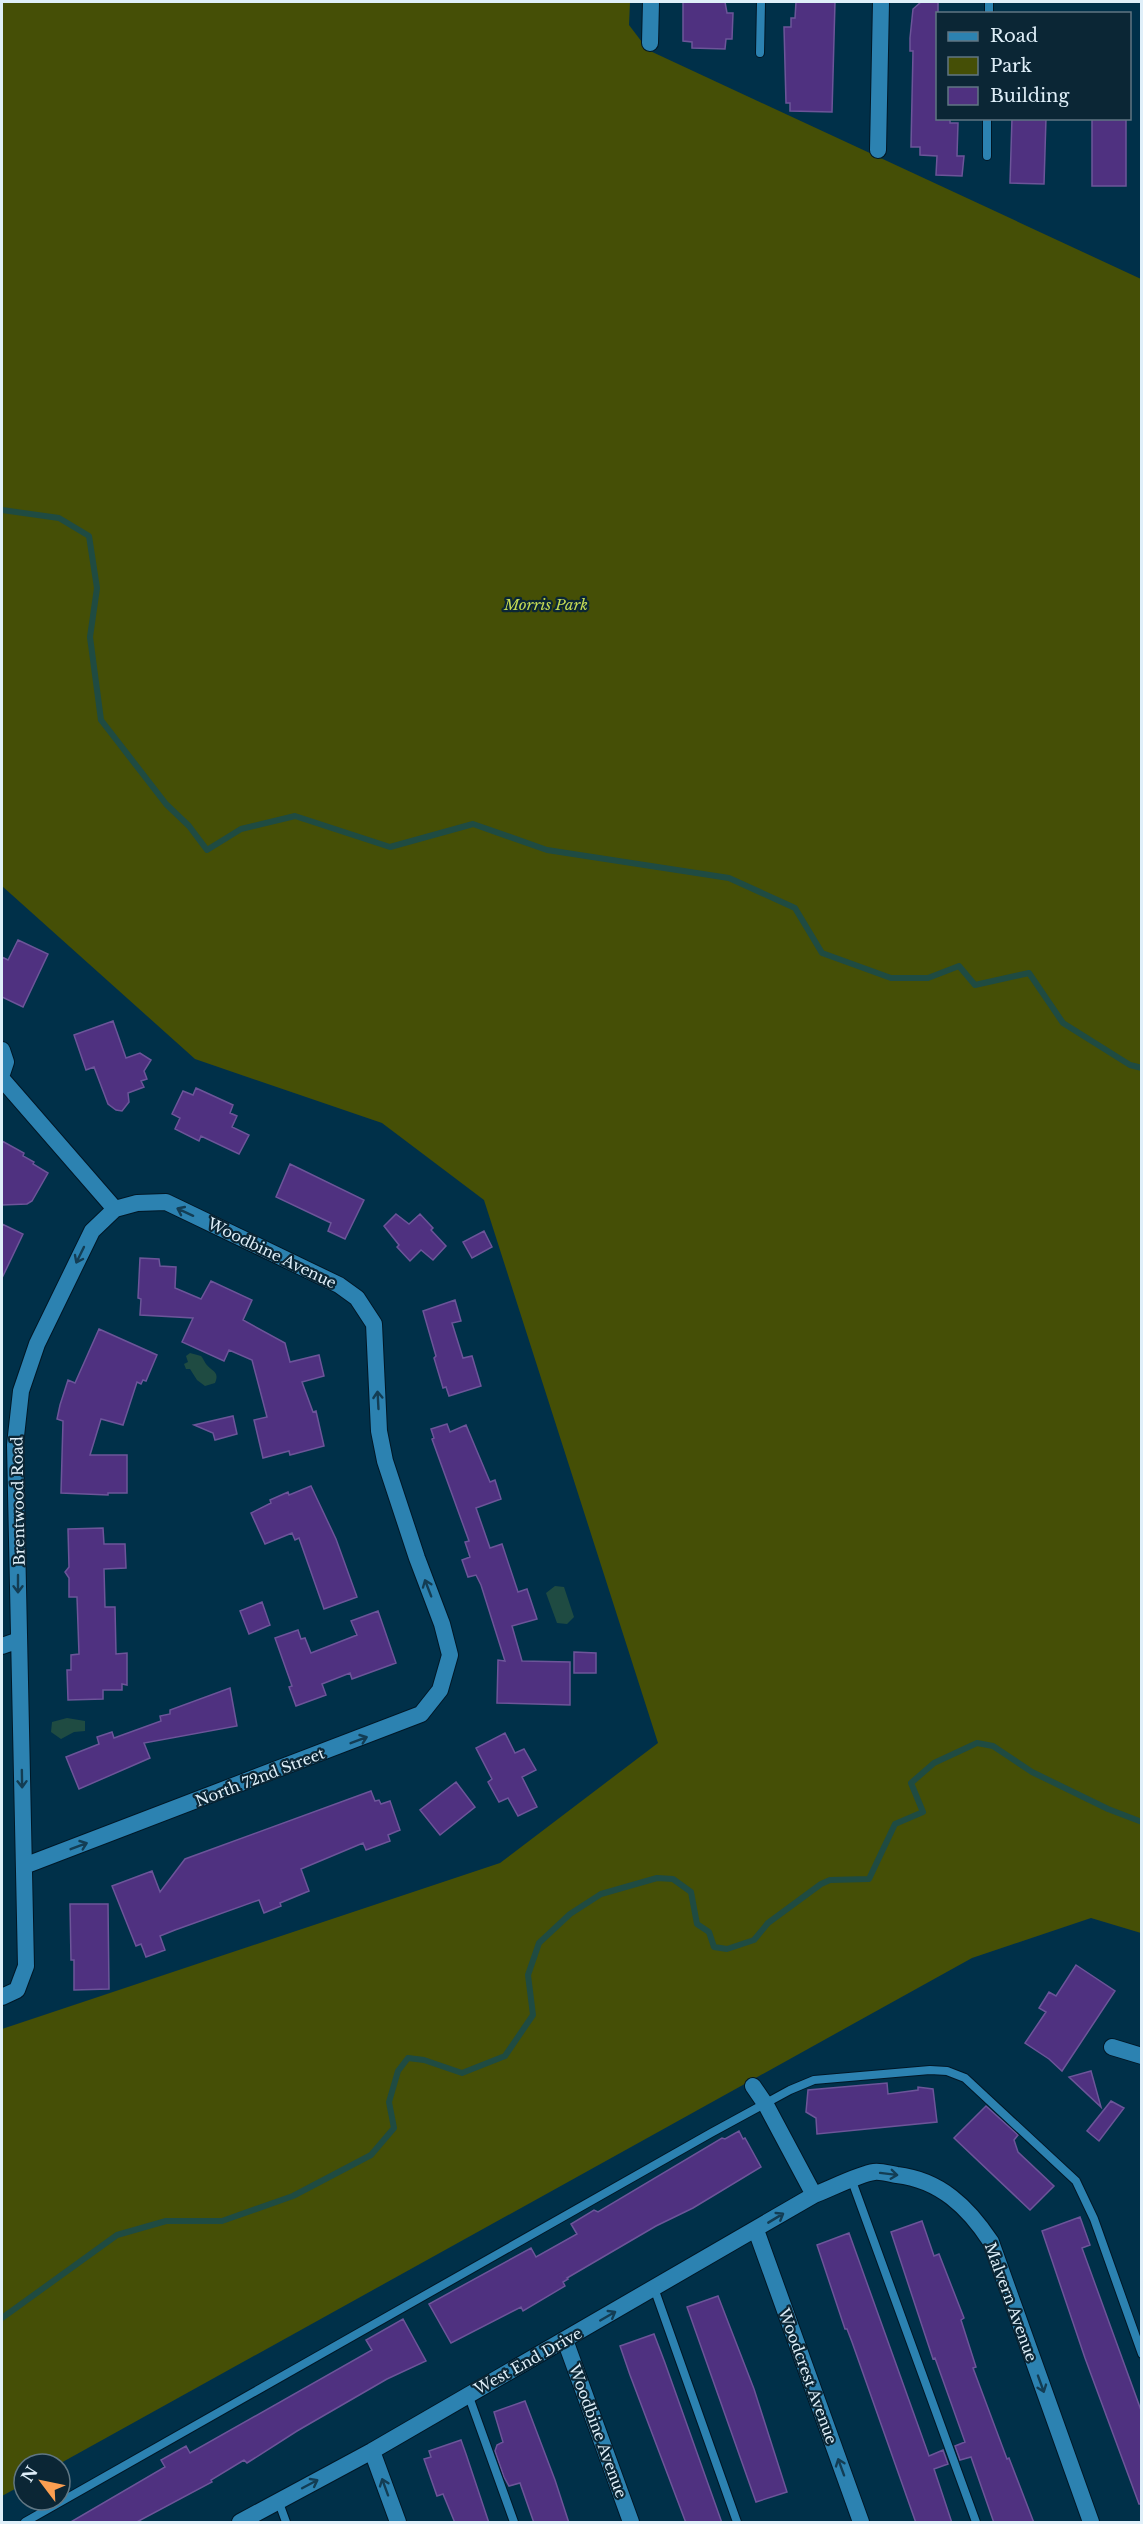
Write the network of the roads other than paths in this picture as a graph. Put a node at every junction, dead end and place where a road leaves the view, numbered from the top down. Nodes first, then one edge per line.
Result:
1 (651, 2) edge
2 (761, 2) edge
3 (881, 2) edge
4 (650, 43) dead end
5 (760, 53) dead end
6 (987, 120) edge
7 (878, 150) dead end
8 (987, 156) dead end
9 (2, 1050) edge
10 (2, 1077) edge
11 (115, 1209) junction
12 (19, 1640) junction
13 (447, 1643) joint
14 (2, 1646) edge
15 (24, 1866) junction
16 (9, 1993) edge
17 (1112, 2048) dead end
18 (1142, 2056) edge
19 (753, 2086) dead end
20 (766, 2105) junction
21 (852, 2181) junction
22 (814, 2195) junction
23 (756, 2230) junction
24 (654, 2288) junction
25 (565, 2340) junction
26 (1142, 2354) edge
27 (468, 2394) junction
28 (372, 2451) junction
29 (278, 2500) junction
30 (25, 2523) edge
31 (240, 2523) edge
32 (286, 2523) edge
33 (398, 2523) edge
34 (514, 2523) edge
35 (631, 2523) edge
36 (737, 2523) edge
37 (861, 2523) edge
38 (976, 2523) edge
39 (1091, 2523) edge

1 - 4 street
2 - 5 lane
3 - 7 street
6 - 8 lane
9 - 10 street
10 - 11 street
11 -> 12 street, Brentwood Road
13 -> 11 street, Woodbine Avenue
12 - 14 street
12 -> 15 street, Brentwood Road
15 -> 13 street, North 72nd Street
15 - 16 street, Brentwood Road
17 - 18 street
19 - 20 street
20 - 22 street
20 - 26 lane
20 - 30 lane
21 - 22 street, Malvern Avenue
21 - 38 lane
21 -> 39 street, Malvern Avenue
23 -> 22 street, West End Drive
23 - 24 street, West End Drive
37 -> 23 street, Woodcrest Avenue
25 -> 24 street, West End Drive
24 - 36 lane
25 - 27 street, West End Drive
25 - 35 street, Woodbine Avenue
27 - 28 street, West End Drive
27 - 34 lane
29 -> 28 street, West End Drive
33 -> 28 street
29 - 31 street, West End Drive
29 - 32 lane

